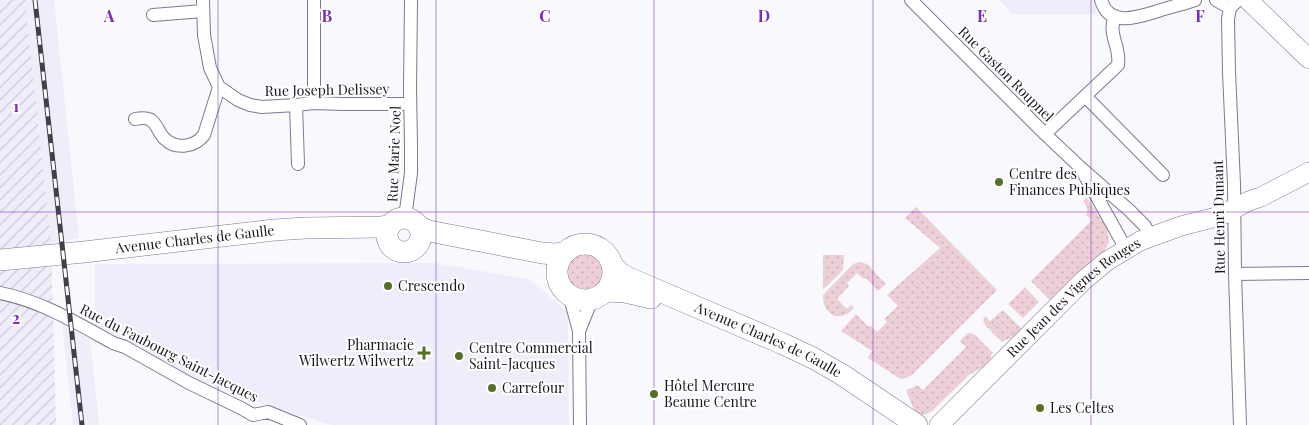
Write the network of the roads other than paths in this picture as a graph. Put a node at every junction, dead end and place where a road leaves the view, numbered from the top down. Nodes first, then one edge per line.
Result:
1 (314, 0) edge
2 (411, 0) edge
3 (911, 0) edge
4 (1101, 0) edge
5 (1195, 0) edge
6 (1216, 0) edge
7 (1248, 0) edge
8 (1234, 4) edge
9 (203, 5) edge
10 (153, 15) dead end
11 (1115, 16) junction
12 (1309, 59) edge
13 (219, 87) junction
14 (1085, 96) junction
15 (314, 103) junction
16 (410, 104) junction
17 (296, 105) junction
18 (135, 119) dead end
19 (1045, 134) junction
20 (298, 164) dead end
21 (1081, 168) junction
22 (1309, 172) edge
23 (1163, 174) dead end
24 (1234, 210) junction
25 (404, 232) junction
26 (1150, 236) junction
27 (1126, 249) junction
28 (566, 252) junction
29 (0, 260) edge
30 (612, 265) junction
31 (0, 268) edge
32 (1309, 273) edge
33 (1234, 274) junction
34 (558, 276) junction
35 (0, 293) edge
36 (570, 294) junction
37 (598, 295) junction
38 (580, 331) junction
39 (253, 420) edge
40 (300, 425) edge
41 (580, 425) edge
42 (893, 425) edge
43 (917, 425) edge
44 (939, 425) edge
45 (1240, 425) edge

1 - 15 street
2 - 16 street, Rue Marie Noel
3 - 19 street, Rue Gaston Roupnel
4 - 11 street
5 - 11 street
6 - 8 street, Rue Henri Dunant
7 - 12 street
8 - 24 street, Rue Henri Dunant
9 - 10 street
9 - 13 street
11 - 14 street
13 - 17 street, Rue Joseph Delissey
13 - 18 street
14 - 19 street
14 - 23 street
15 - 16 street, Rue Joseph Delissey
15 - 17 street, Rue Joseph Delissey
16 - 25 street, Rue Marie Noel
17 - 20 street
19 - 21 street, Rue Gaston Roupnel
21 - 26 street, Rue Gaston Roupnel
21 - 27 street, Rue Gaston Roupnel
22 - 24 street, Rue Jean des Vignes Rouges
24 - 26 street, Rue Jean des Vignes Rouges
24 - 33 street, Rue Henri Dunant
25 - 28 main road, Avenue Charles de Gaulle
25 - 29 main road, Avenue Charles de Gaulle
25 - 31 main road, Avenue Charles de Gaulle
25 - 34 main road, Avenue Charles de Gaulle
26 - 27 street, Rue Jean des Vignes Rouges
27 - 44 street, Rue Jean des Vignes Rouges
28 - 30 main road
28 - 34 main road
30 - 37 main road
30 - 43 main road, Avenue Charles de Gaulle
32 - 33 street
33 - 45 street, Rue Henri Dunant
34 - 36 main road
35 - 39 street, Rue du Faubourg Saint-Jacques
36 - 37 main road
36 - 38 street
37 - 38 street
37 - 42 main road, Avenue Charles de Gaulle
38 - 41 street
39 - 40 street, Rue du Faubourg Saint-Jacques

